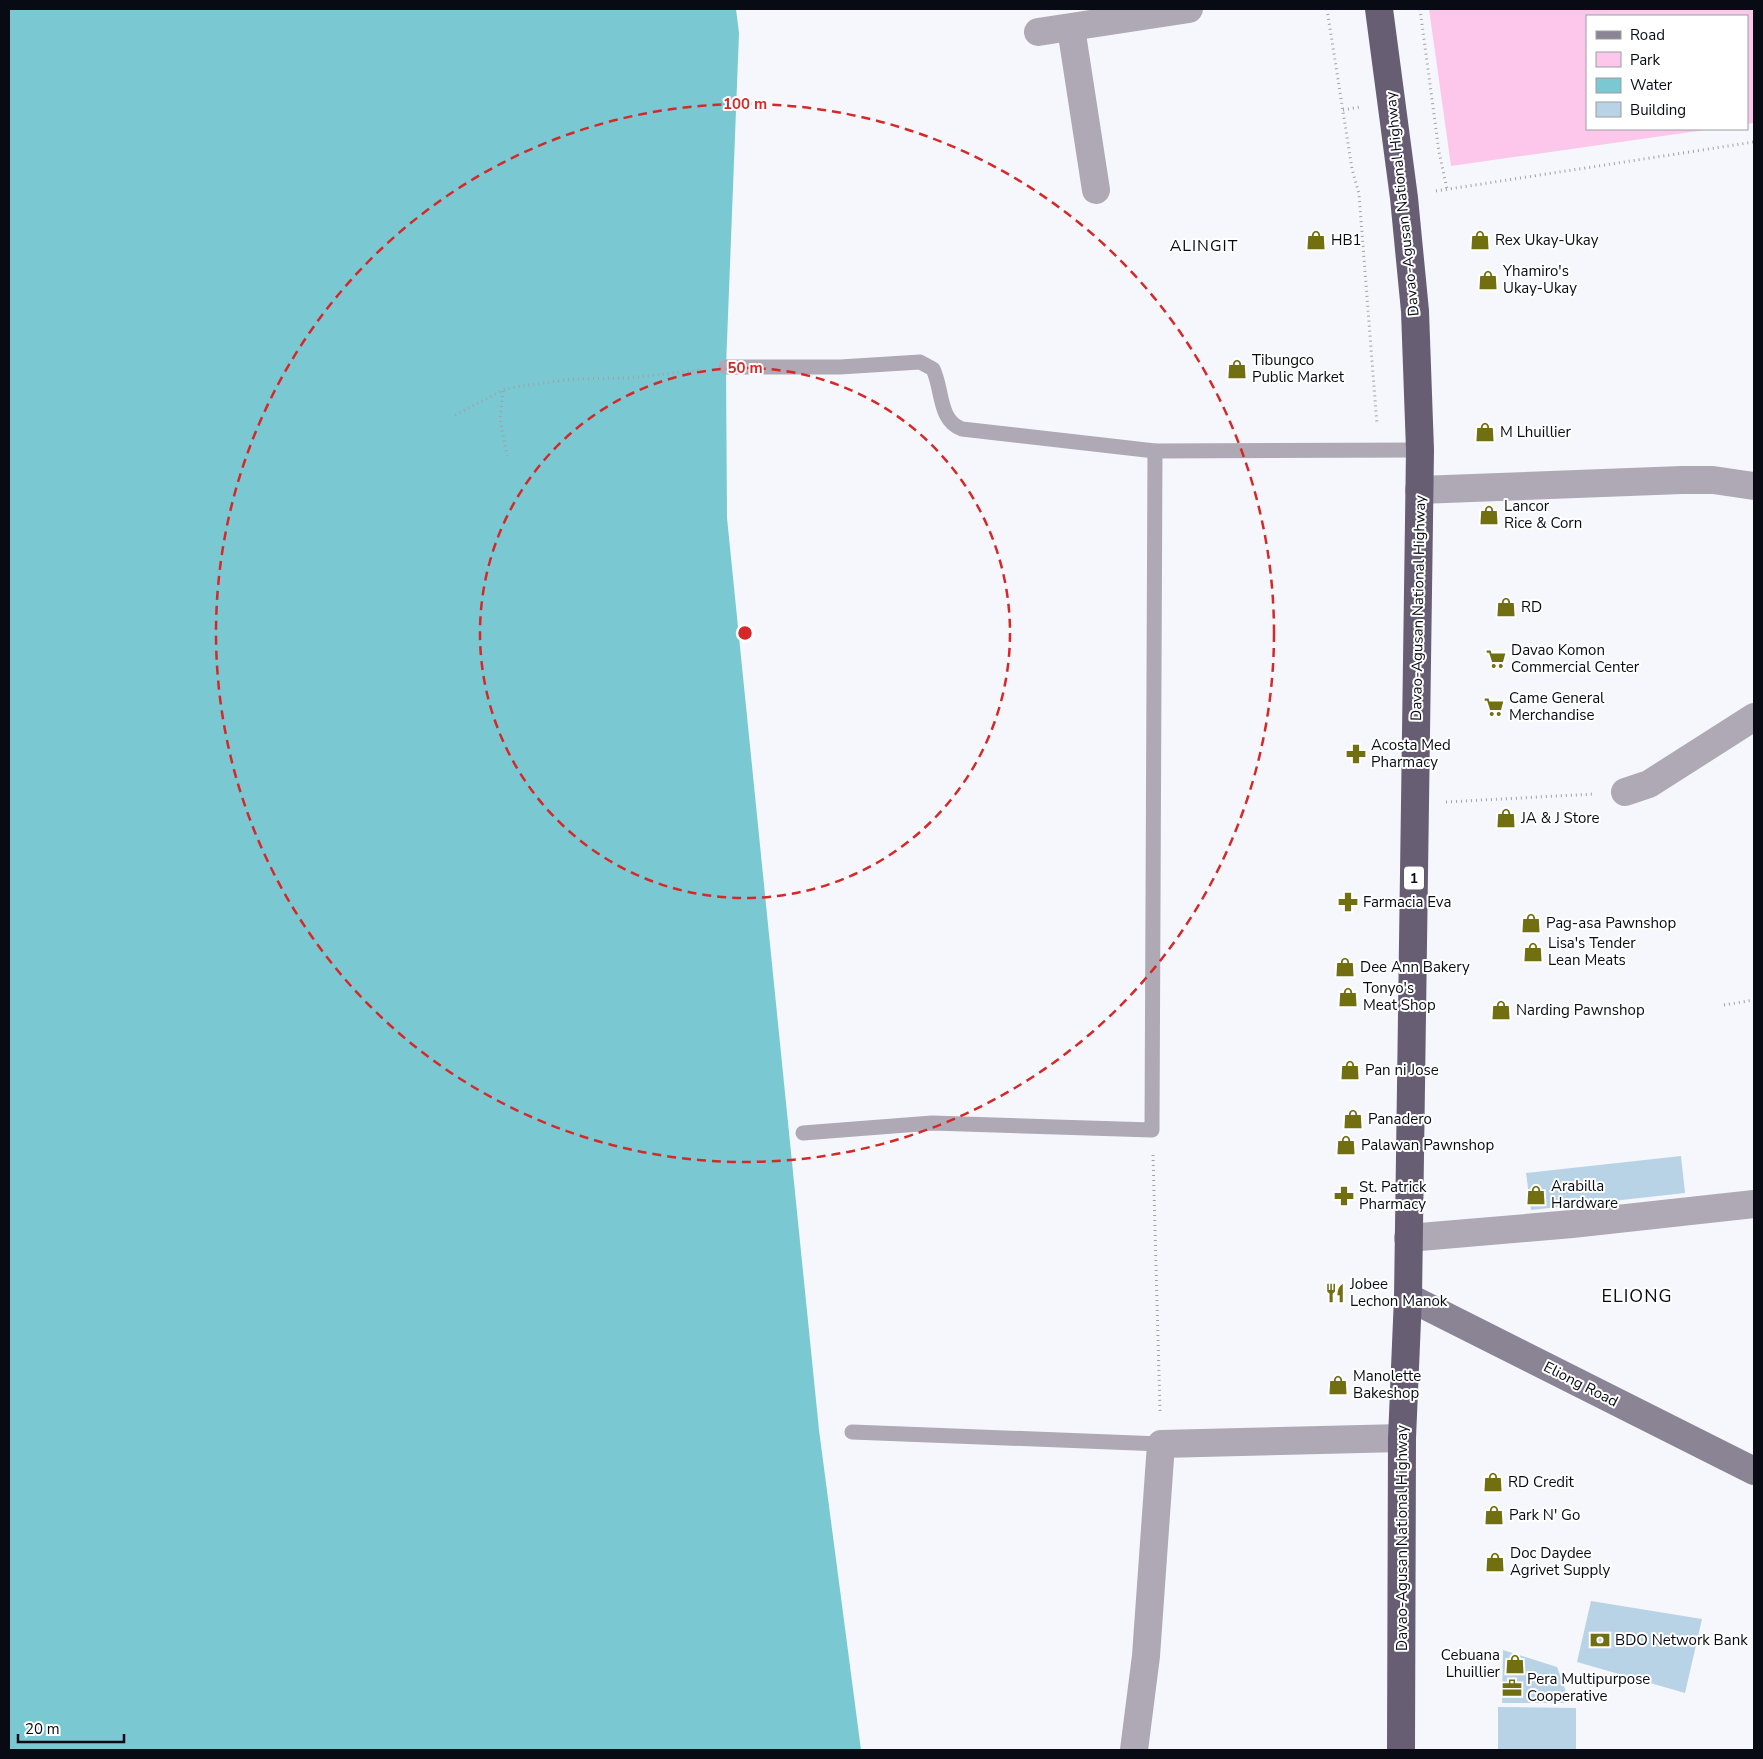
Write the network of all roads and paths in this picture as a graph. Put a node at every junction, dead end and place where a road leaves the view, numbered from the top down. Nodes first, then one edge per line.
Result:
1 (1189, 9) edge
2 (1327, 9) edge
3 (1379, 9) edge
4 (1420, 9) edge
5 (1071, 28) junction
6 (1038, 32) dead end
7 (1754, 142) edge
8 (1447, 189) junction
9 (1096, 190) dead end
10 (1404, 198) junction
11 (726, 367) joint
12 (503, 390) junction
13 (455, 416) dead end
14 (1379, 450) junction
15 (1420, 450) junction
16 (1156, 451) junction
17 (507, 456) dead end
18 (1754, 486) edge
19 (1419, 490) junction
20 (1754, 717) edge
21 (1625, 792) joint
22 (1415, 804) junction
23 (1754, 1000) edge
24 (1724, 1005) dead end
25 (1152, 1130) junction
26 (803, 1133) dead end
27 (1754, 1204) edge
28 (1408, 1238) junction
29 (1408, 1297) junction
30 (852, 1432) dead end
31 (1402, 1438) junction
32 (1160, 1444) junction
33 (1754, 1471) edge
34 (1134, 1750) edge
35 (1401, 1750) edge

1 - 5 street
2 - 14 path
3 - 10 highway, Davao-Agusan National Highway / 1
4 - 8 path
5 - 6 street
5 - 9 street
7 - 8 path
8 - 10 path
10 - 15 highway, Davao-Agusan National Highway / 1
11 - 12 path
11 - 16 lane
12 - 13 path
12 - 17 path
14 - 15 lane
14 - 16 lane
15 - 19 highway, Davao-Agusan National Highway / 1
16 - 25 lane
18 - 19 street
19 - 22 highway, Davao-Agusan National Highway / 1
20 - 21 street
21 - 22 path
22 - 28 highway, Davao-Agusan National Highway / 1
23 - 24 path
25 - 26 lane
25 - 32 path
27 - 28 street
28 - 29 highway, Davao-Agusan National Highway / 1
29 - 31 highway, Davao-Agusan National Highway / 1
29 - 33 main road, Eliong Road
30 - 32 lane
31 - 32 street
31 - 35 highway, Davao-Agusan National Highway / 1
32 - 34 street

